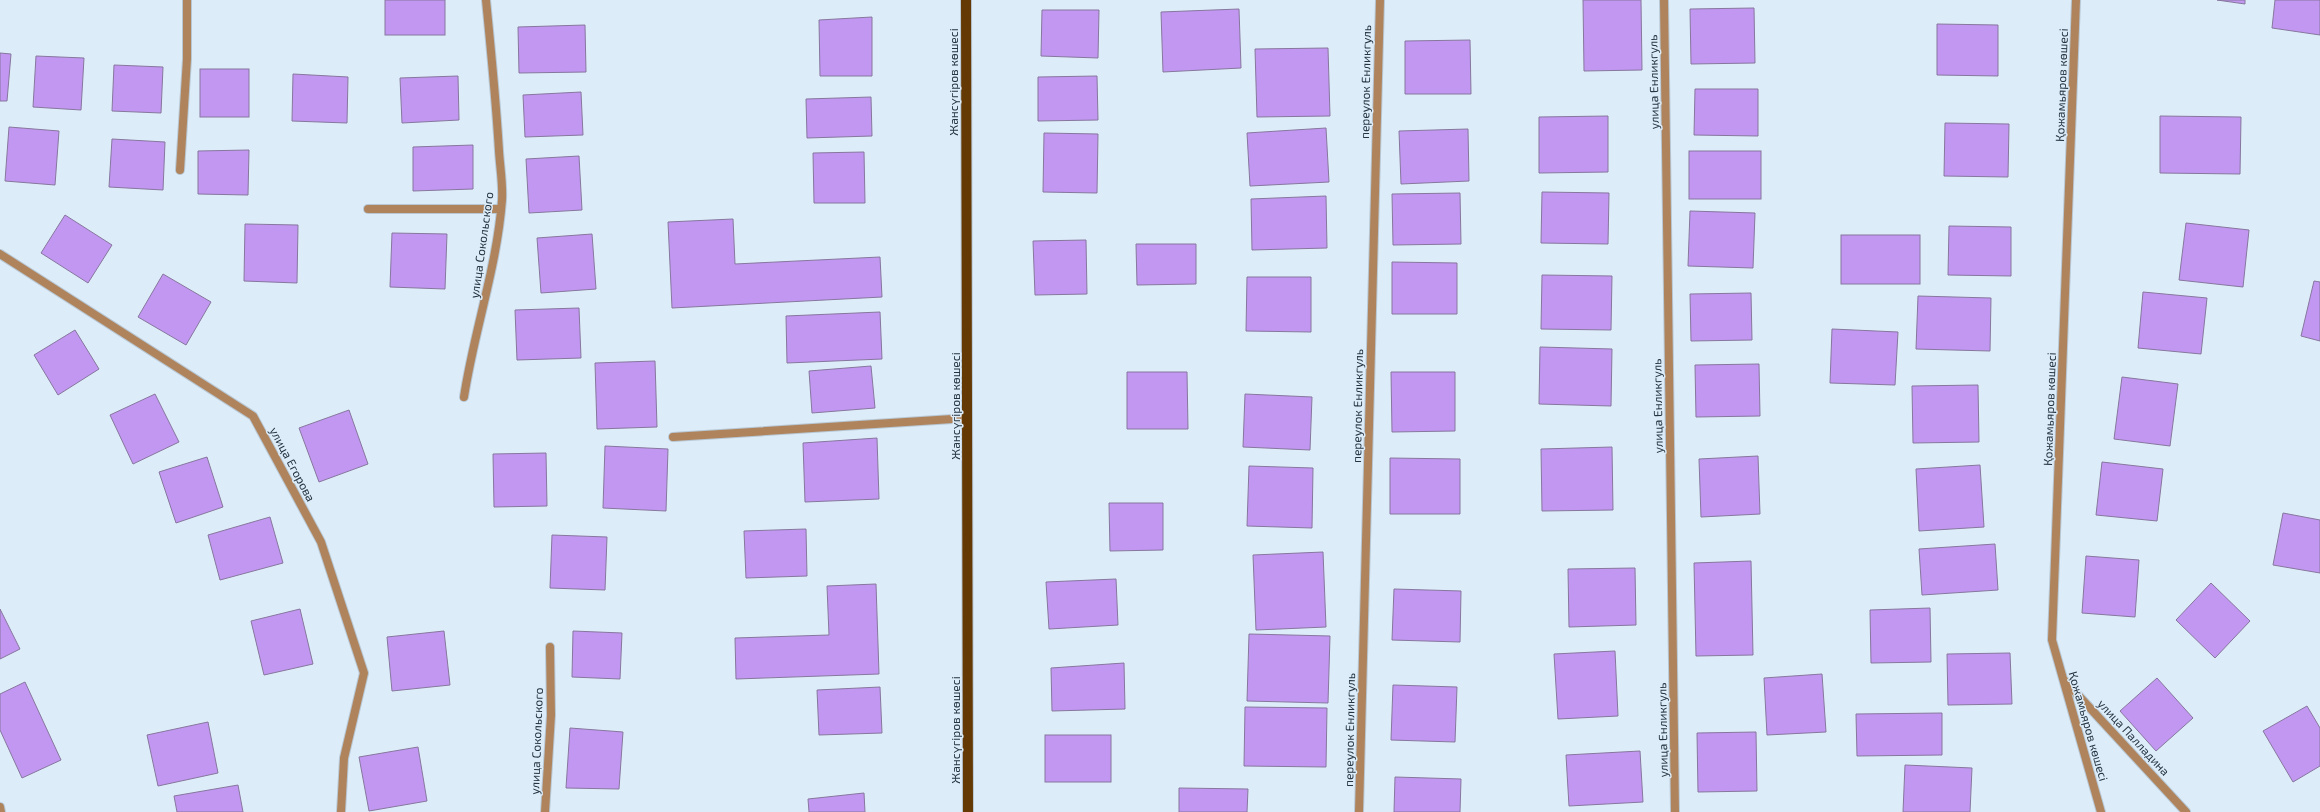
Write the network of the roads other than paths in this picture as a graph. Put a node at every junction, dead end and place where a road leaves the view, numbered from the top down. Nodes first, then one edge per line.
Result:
1 (187, 0) edge
2 (486, 0) edge
3 (966, 0) edge
4 (1380, 0) edge
5 (1664, 0) edge
6 (2076, 0) edge
7 (180, 170) dead end
8 (368, 209) dead end
9 (500, 209) junction
10 (0, 254) edge
11 (464, 397) dead end
12 (968, 418) junction
13 (673, 437) dead end
14 (550, 647) dead end
15 (2063, 679) junction
16 (0, 807) edge
17 (1, 812) edge
18 (341, 812) edge
19 (545, 812) edge
20 (968, 812) edge
21 (1359, 812) edge
22 (1674, 812) edge
23 (2101, 812) edge
24 (2186, 812) edge

1 - 7 street
2 - 9 street, улица Сокольского
3 - 12 main road, Жансүгіров көшесі
4 - 21 street, переулок Енликгуль
5 - 22 street, улица Енликгуль
6 - 15 street, Қожамьяров көшесі
8 - 9 street
9 - 11 street, улица Сокольского
10 - 18 street, улица Егорова
12 - 13 street
12 - 20 main road, Жансүгіров көшесі
14 - 19 street, улица Сокольского
15 - 23 street, Қожамьяров көшесі
15 - 24 street, улица Палладина
16 - 17 street

